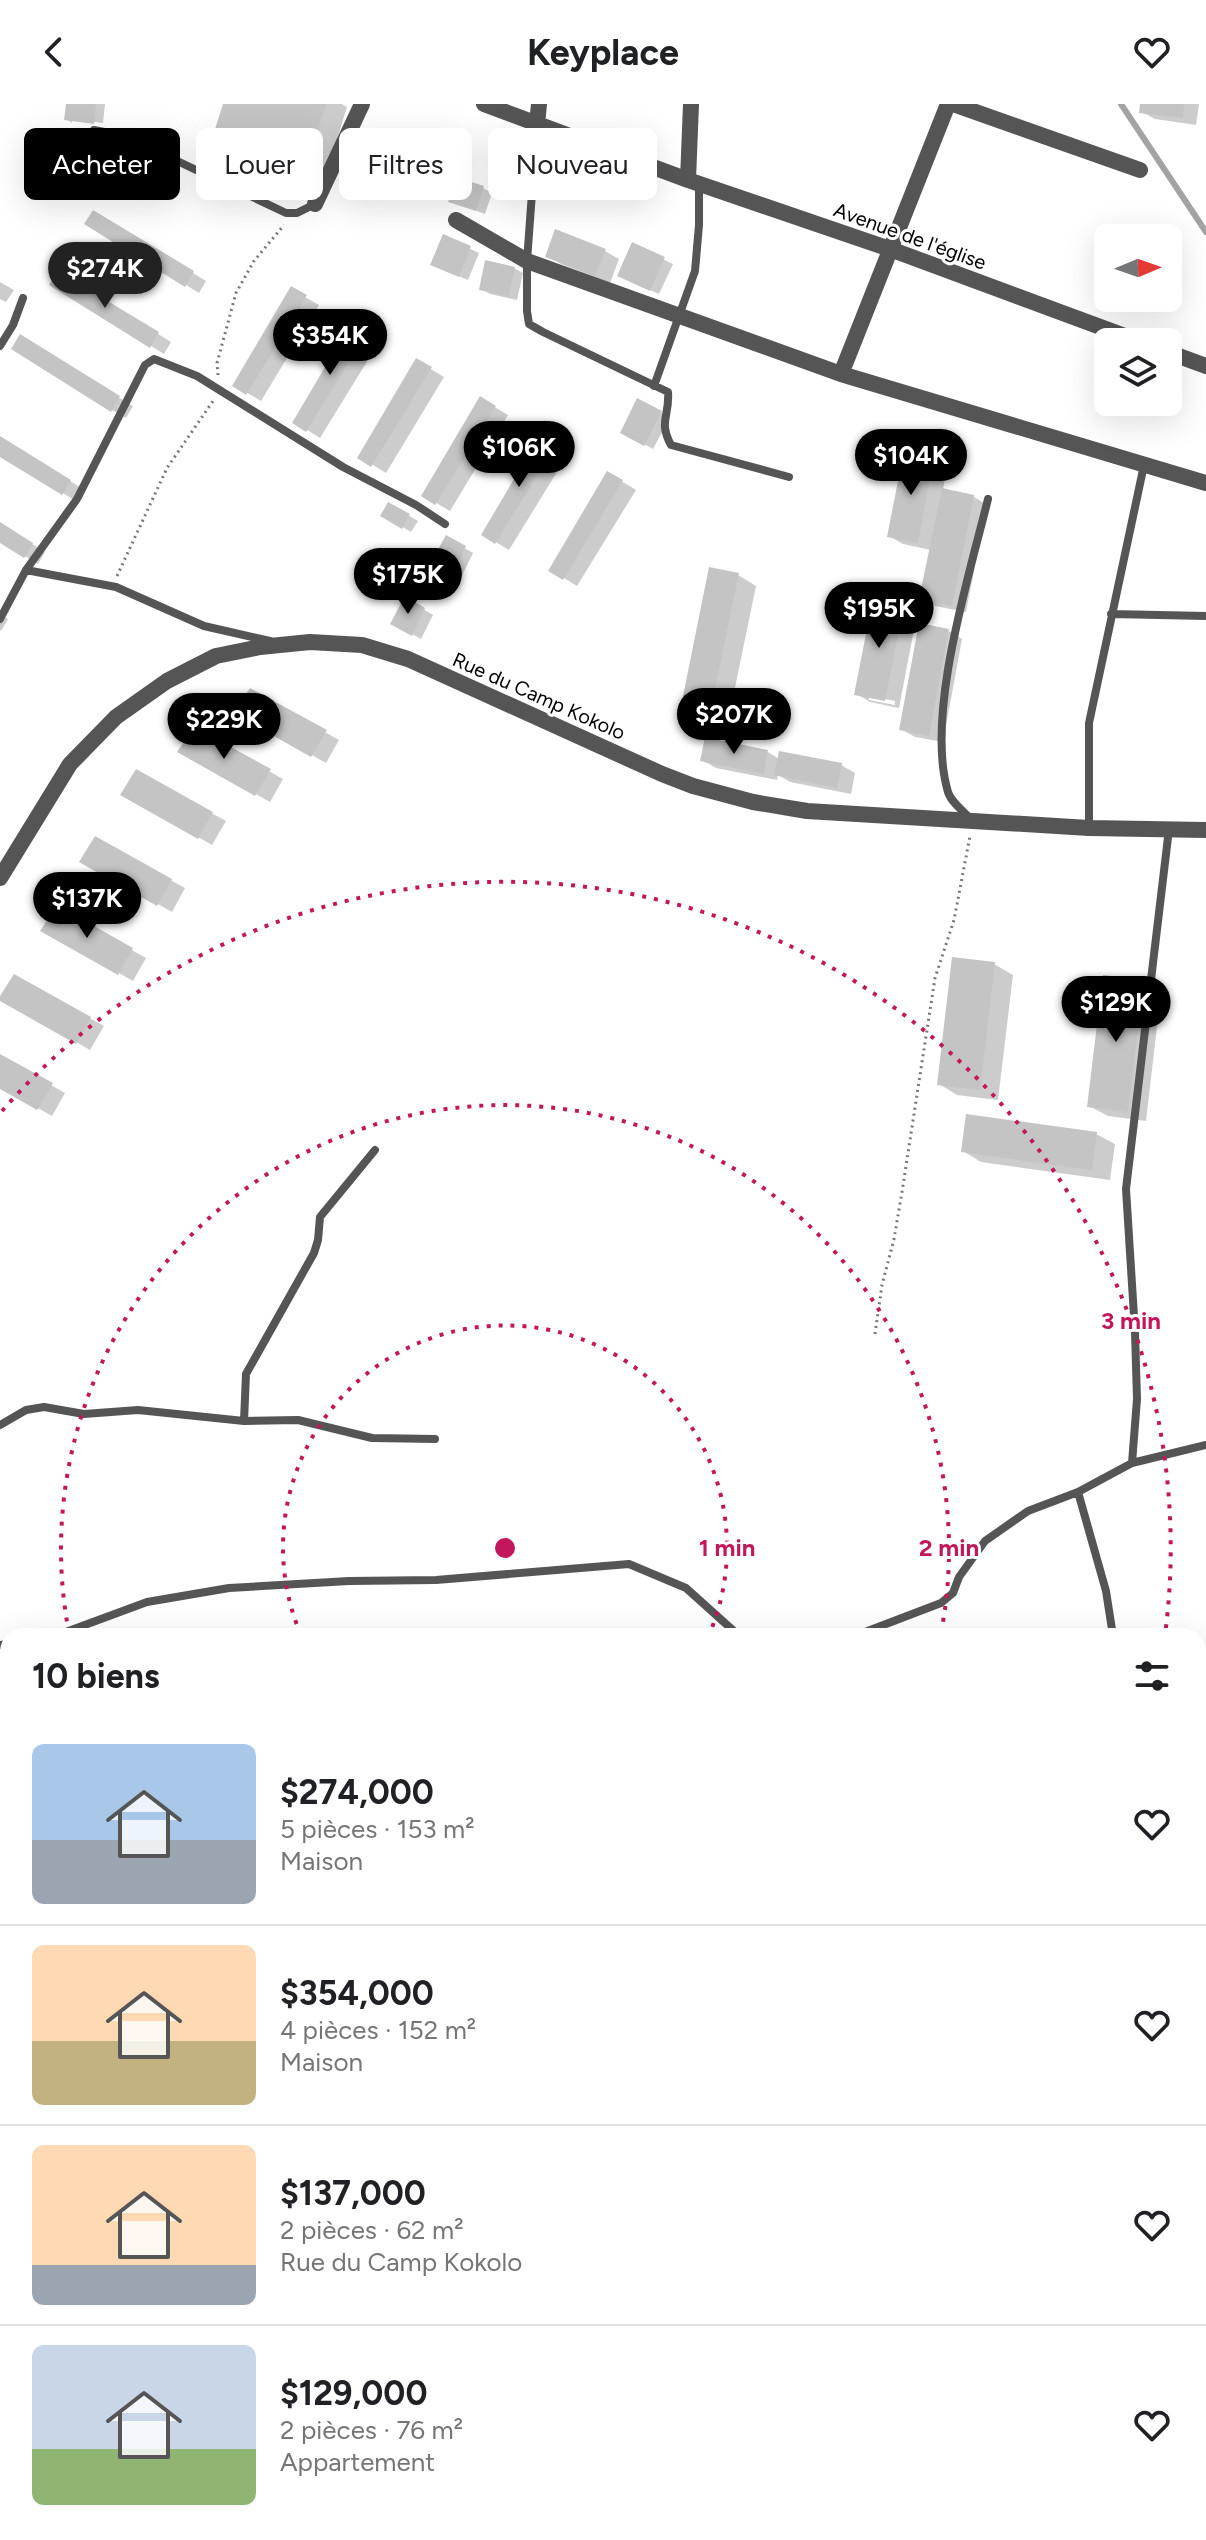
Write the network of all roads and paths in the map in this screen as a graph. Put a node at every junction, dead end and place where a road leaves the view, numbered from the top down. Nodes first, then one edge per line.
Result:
1 (362, 104) edge
2 (484, 104) edge
3 (539, 104) edge
4 (691, 104) edge
5 (950, 104) edge
6 (537, 125) junction
7 (180, 162) edge
8 (1140, 170) dead end
9 (694, 182) junction
10 (315, 204) joint
11 (456, 220) dead end
12 (890, 249) junction
13 (527, 261) junction
14 (23, 298) dead end
15 (678, 315) junction
16 (1103, 328) edge
17 (0, 346) edge
18 (1182, 357) edge
19 (1206, 366) edge
20 (841, 374) junction
21 (654, 386) junction
22 (1144, 465) junction
23 (789, 477) dead end
24 (1206, 483) edge
25 (988, 499) dead end
26 (445, 524) dead end
27 (26, 570) junction
28 (1111, 614) junction
29 (1206, 616) edge
30 (0, 619) edge
31 (285, 645) junction
32 (973, 821) junction
33 (1089, 828) junction
34 (1169, 829) junction
35 (1206, 830) edge
36 (0, 878) edge
37 (375, 1150) dead end
38 (875, 1334) dead end
39 (244, 1421) junction
40 (0, 1425) edge
41 (435, 1439) dead end
42 (1206, 1445) edge
43 (1132, 1463) junction
44 (1078, 1492) junction
45 (77, 1628) edge
46 (730, 1628) edge
47 (875, 1628) edge
48 (1112, 1628) edge

1 - 10 street
2 - 6 street, Avenue de l'église
3 - 6 street
4 - 9 street
5 - 8 street
5 - 12 street
6 - 9 street, Avenue de l'église
6 - 13 lane
7 - 10 lane
9 - 12 street, Avenue de l'église
9 - 15 lane
11 - 13 street
12 - 16 street, Avenue de l'église
12 - 20 street
13 - 15 street
13 - 21 lane
14 - 17 lane
15 - 20 street
15 - 21 lane
18 - 19 street
20 - 22 street
21 - 23 lane
22 - 24 street
22 - 28 lane
25 - 32 lane
26 - 27 lane
27 - 30 lane
27 - 31 lane
28 - 29 lane
28 - 33 lane
31 - 32 street, Rue du Camp Kokolo
31 - 36 street, Rue du Camp Kokolo
32 - 33 street, Rue du Camp Kokolo
32 - 38 path
33 - 34 street, Rue du Camp Kokolo
34 - 35 street, Rue du Camp Kokolo
34 - 43 lane
37 - 39 lane
39 - 40 lane
39 - 41 lane
42 - 43 lane
43 - 44 lane
44 - 47 lane
44 - 48 lane
45 - 46 lane

